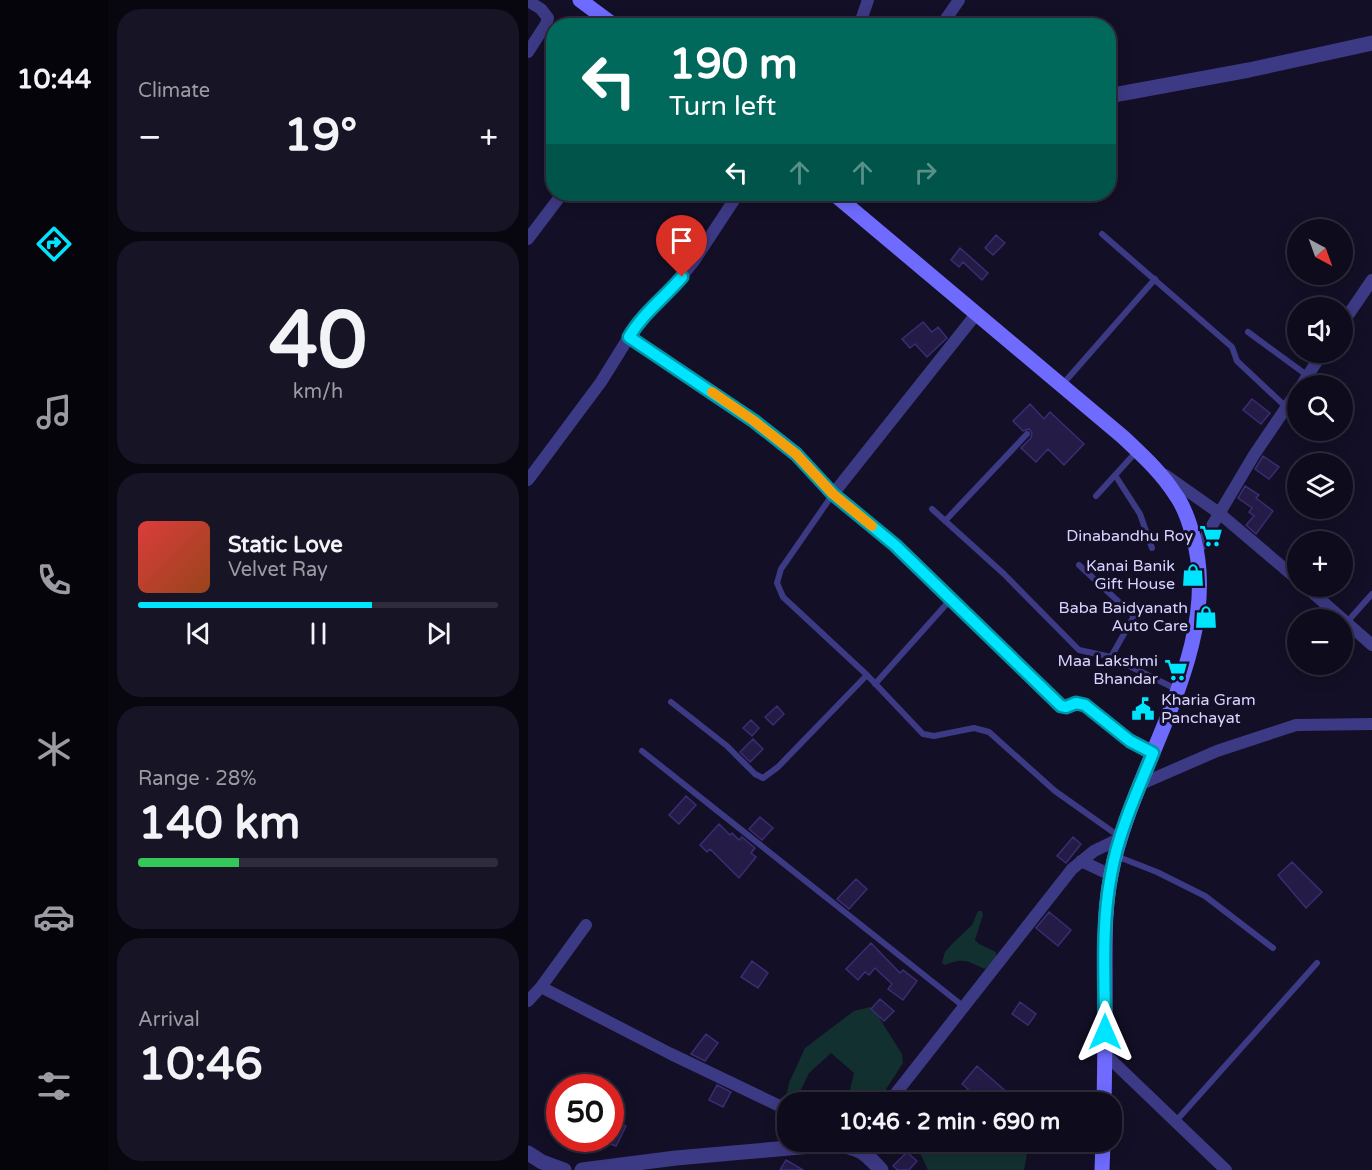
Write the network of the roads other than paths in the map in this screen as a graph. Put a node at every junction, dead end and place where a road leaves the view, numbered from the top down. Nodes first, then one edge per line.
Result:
1 (580, 0) edge
2 (868, 0) edge
3 (959, 0) edge
4 (528, 1) edge
5 (548, 18) edge
6 (604, 18) edge
7 (862, 18) edge
8 (947, 18) edge
9 (546, 24) edge
10 (1372, 43) edge
11 (528, 52) edge
12 (1116, 95) edge
13 (557, 201) edge
14 (733, 201) edge
15 (842, 201) edge
16 (1102, 234) dead end
17 (528, 239) edge
18 (1155, 279) junction
19 (1372, 280) edge
20 (1353, 308) edge
21 (977, 313) junction
22 (1248, 332) dead end
23 (629, 337) junction
24 (1297, 375) edge
25 (1062, 385) junction
26 (1286, 407) joint
27 (1027, 434) dead end
28 (1137, 450) junction
29 (1158, 470) junction
30 (1115, 475) junction
31 (528, 480) edge
32 (833, 494) junction
33 (1096, 496) dead end
34 (932, 509) dead end
35 (1219, 513) junction
36 (945, 521) junction
37 (1152, 548) dead end
38 (1197, 551) junction
39 (1079, 565) dead end
40 (1287, 571) edge
41 (1372, 594) edge
42 (1318, 597) edge
43 (951, 599) junction
44 (1332, 609) edge
45 (1353, 615) edge
46 (1353, 628) edge
47 (1372, 645) edge
48 (1111, 657) junction
49 (867, 675) junction
50 (875, 684) junction
51 (1176, 690) junction
52 (671, 702) dead end
53 (1372, 724) edge
54 (642, 751) dead end
55 (1153, 753) junction
56 (1141, 784) junction
57 (1121, 838) junction
58 (1116, 855) junction
59 (1081, 861) junction
60 (1111, 875) junction
61 (586, 925) dead end
62 (1273, 948) dead end
63 (1317, 963) dead end
64 (541, 987) junction
65 (528, 1001) edge
66 (963, 1006) junction
67 (1105, 1054) junction
68 (897, 1092) edge
69 (1104, 1092) edge
70 (777, 1105) edge
71 (1176, 1121) junction
72 (777, 1150) edge
73 (865, 1152) edge
74 (1103, 1152) edge
75 (528, 1153) edge
76 (671, 1164) edge
77 (1220, 1168) edge
78 (608, 1169) edge
79 (564, 1170) edge
80 (582, 1170) edge
81 (881, 1170) edge
82 (1102, 1170) edge

1 - 6 main road
2 - 7 street
3 - 8 street
4 - 5 street
9 - 11 street
10 - 12 street
13 - 17 street
14 - 23 street
15 - 21 main road
16 - 18 lane
18 - 25 lane
18 - 26 lane
19 - 20 street
21 - 25 main road
21 - 32 street
22 - 24 lane
23 - 31 street
23 - 32 lane
25 - 28 main road
26 - 35 street
27 - 36 lane
28 - 29 main road
28 - 30 lane
29 - 35 street
29 - 38 main road
30 - 33 lane
30 - 37 lane
32 - 43 lane
32 - 49 lane
34 - 36 lane
35 - 38 street
35 - 40 street
36 - 48 lane
38 - 51 main road
39 - 48 lane
41 - 45 lane
42 - 44 street
43 - 50 lane
43 - 55 lane
46 - 47 street
48 - 51 lane
49 - 50 lane
49 - 52 lane
50 - 57 lane
51 - 55 main road
53 - 56 street
54 - 66 lane
55 - 56 main road
56 - 57 main road
57 - 58 main road
57 - 59 street
58 - 60 main road
58 - 62 lane
59 - 60 street
59 - 66 street
60 - 67 main road
61 - 64 street
63 - 71 lane
64 - 65 street
64 - 70 street
66 - 68 street
67 - 69 main road
67 - 71 street
71 - 77 street
72 - 76 street
73 - 81 street
74 - 82 main road
75 - 79 street
76 - 78 street
78 - 80 street

